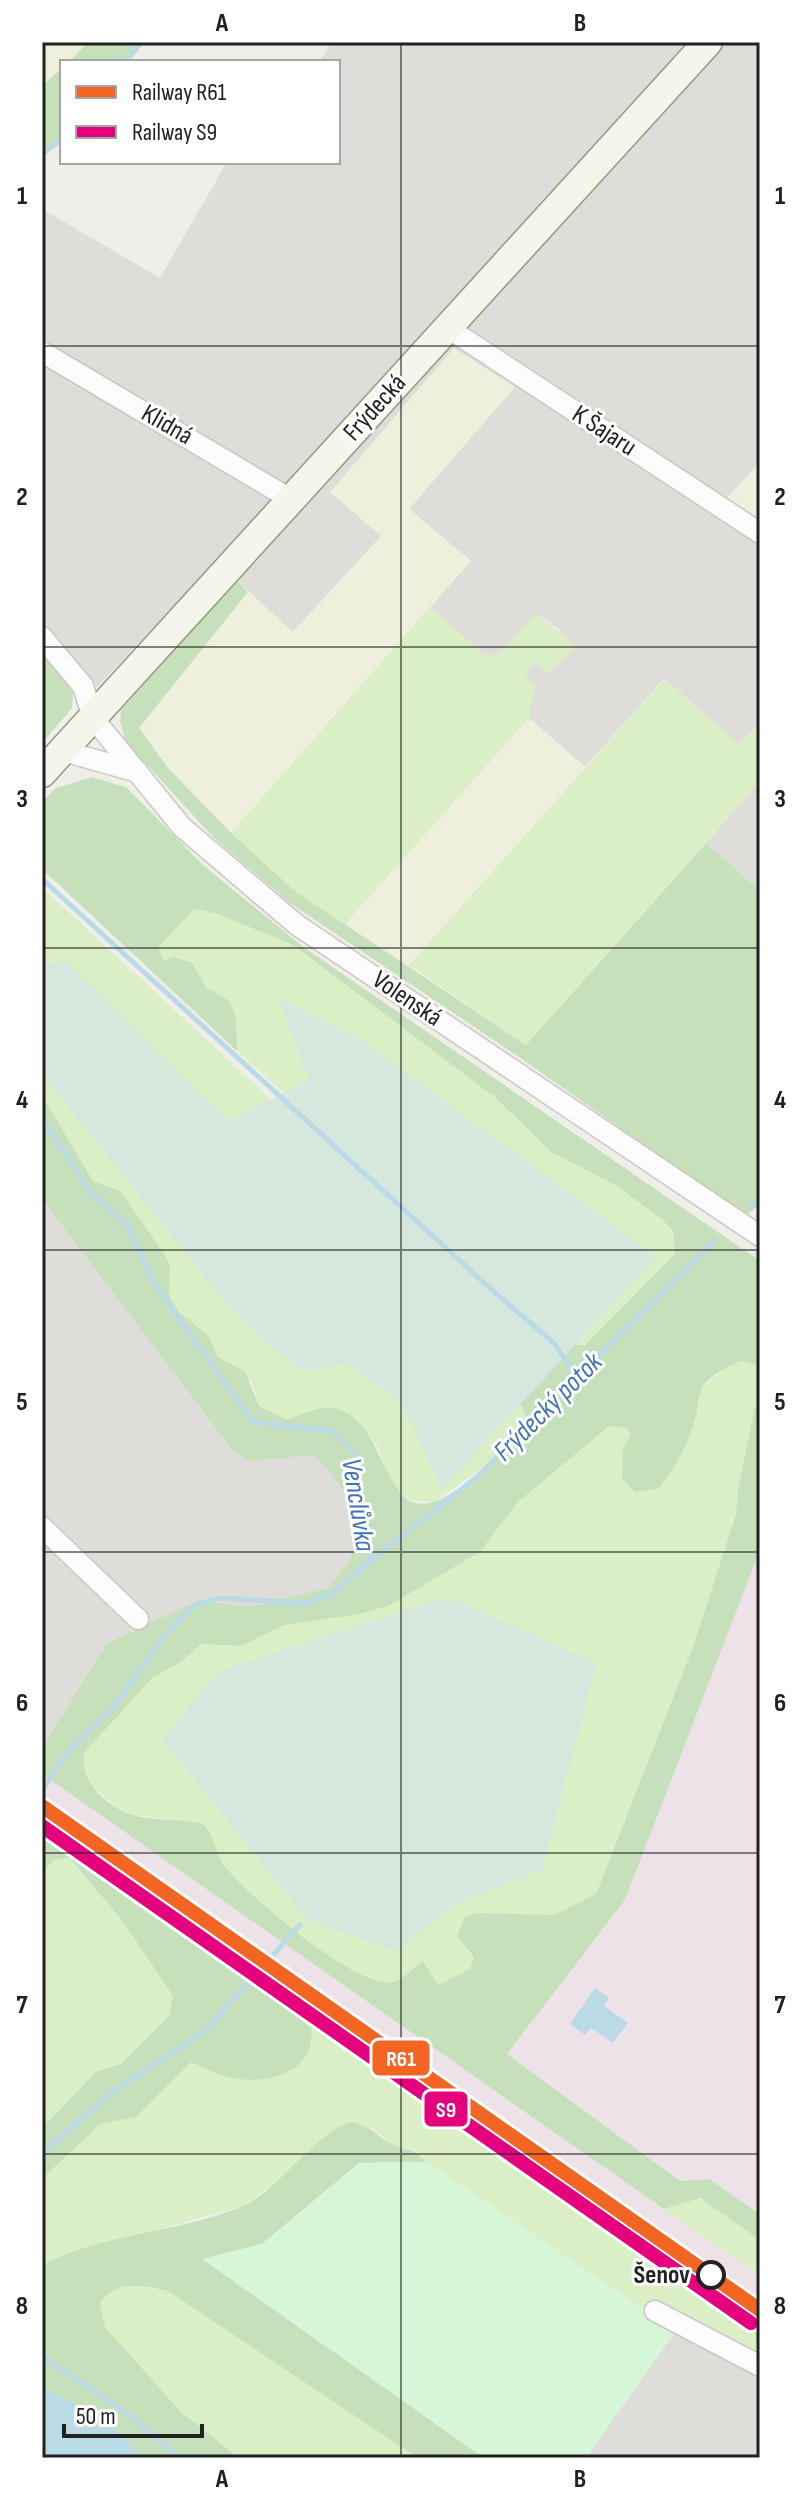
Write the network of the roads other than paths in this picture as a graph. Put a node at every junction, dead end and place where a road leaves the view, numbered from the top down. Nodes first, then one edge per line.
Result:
1 (708, 42) edge
2 (448, 328) junction
3 (42, 352) edge
4 (292, 500) junction
5 (760, 533) edge
6 (42, 637) edge
7 (93, 718) junction
8 (63, 751) junction
9 (138, 772) junction
10 (42, 773) edge
11 (760, 1236) edge
12 (42, 1527) edge
13 (138, 1619) dead end
14 (655, 2311) dead end
15 (760, 2366) edge

1 - 2 main road, Frýdecká
2 - 4 main road, Frýdecká
2 - 5 street, K Šajaru
3 - 4 street, Klidná
4 - 7 main road, Frýdecká
6 - 7 street, Volenská
7 - 8 main road, Frýdecká
7 - 9 street, Volenská
8 - 9 street
8 - 10 main road, Frýdecká
9 - 11 street, Volenská
12 - 13 street
14 - 15 street

